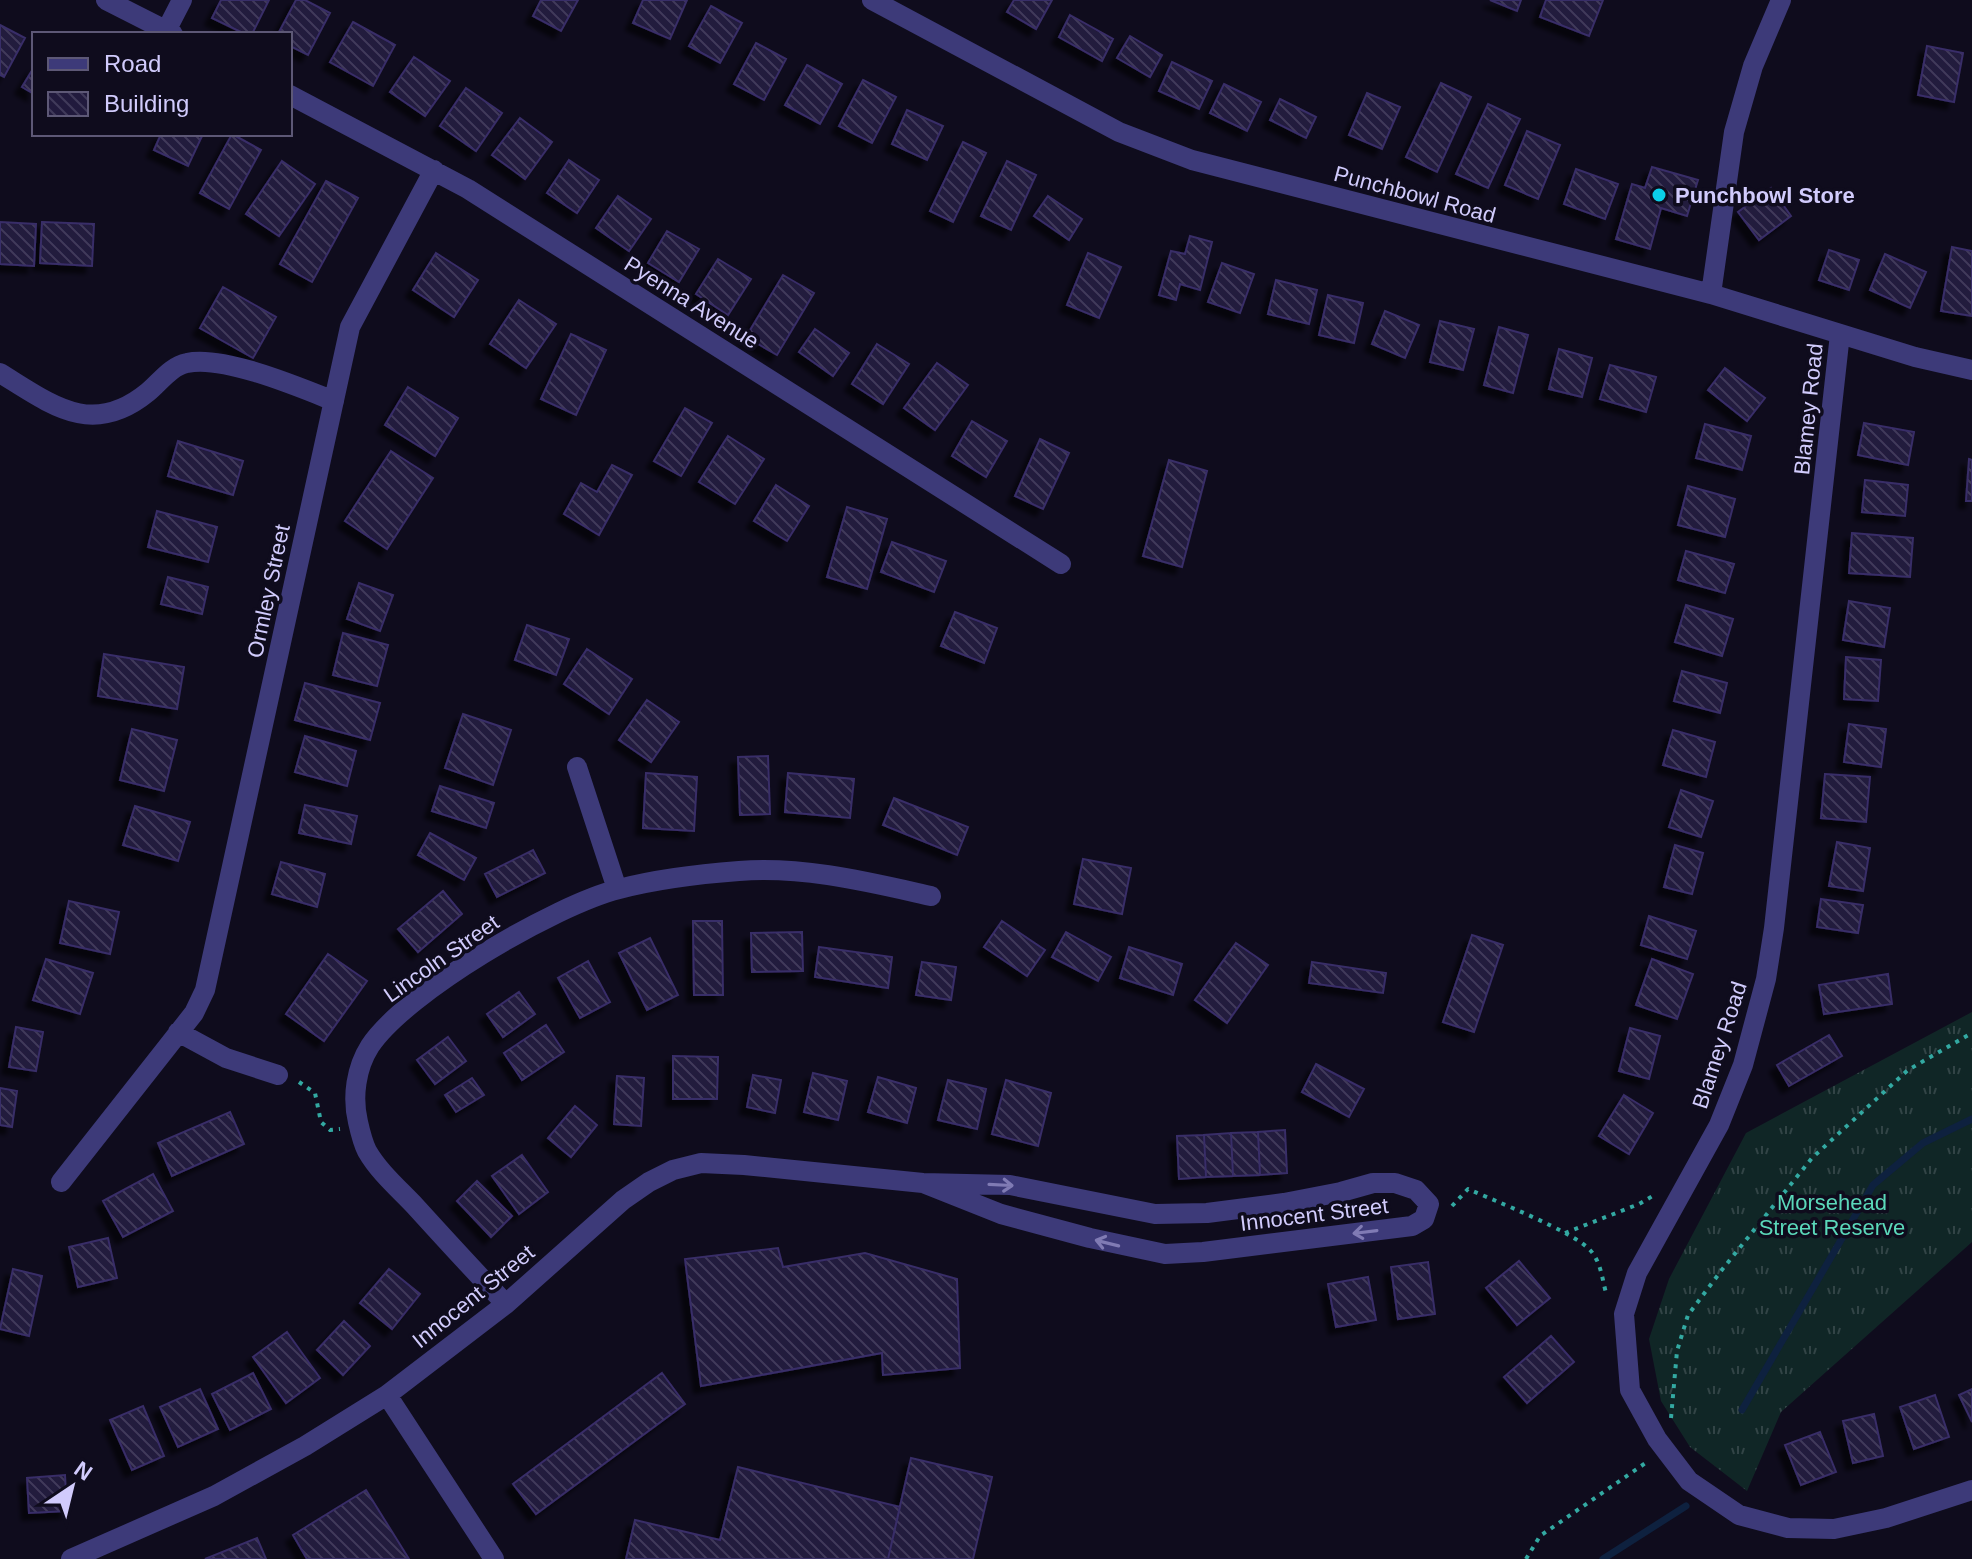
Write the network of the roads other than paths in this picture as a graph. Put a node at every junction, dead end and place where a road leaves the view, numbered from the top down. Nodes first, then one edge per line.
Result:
1 (106, 0) edge
2 (182, 0) edge
3 (872, 0) edge
4 (1781, 0) edge
5 (170, 32) edge
6 (292, 96) edge
7 (434, 170) junction
8 (1711, 294) junction
9 (1840, 334) junction
10 (1972, 370) edge
11 (0, 373) edge
12 (334, 401) junction
13 (1061, 564) dead end
14 (577, 767) dead end
15 (617, 889) junction
16 (931, 896) dead end
17 (178, 1032) junction
18 (278, 1075) road end
19 (61, 1182) dead end
20 (923, 1183) junction
21 (506, 1304) junction
22 (387, 1395) junction
23 (1972, 1490) edge
24 (71, 1559) edge
25 (494, 1559) edge

1 - 5 street
2 - 5 street
3 - 8 street, Punchbowl Road
4 - 8 street
6 - 7 street, Pyenna Avenue
7 - 12 street, Ormley Street
7 - 13 street, Pyenna Avenue
8 - 9 street, Punchbowl Road
9 - 10 street, Punchbowl Road
9 - 23 street, Blamey Road
11 - 12 street
12 - 17 street, Ormley Street
14 - 15 street
15 - 16 street, Lincoln Street
15 - 21 street, Lincoln Street
17 - 18 street
17 - 19 street, Ormley Street
20 -> 20 street, Innocent Street
20 - 21 street, Innocent Street
21 - 22 street, Innocent Street
22 - 24 street, Innocent Street
22 - 25 street

